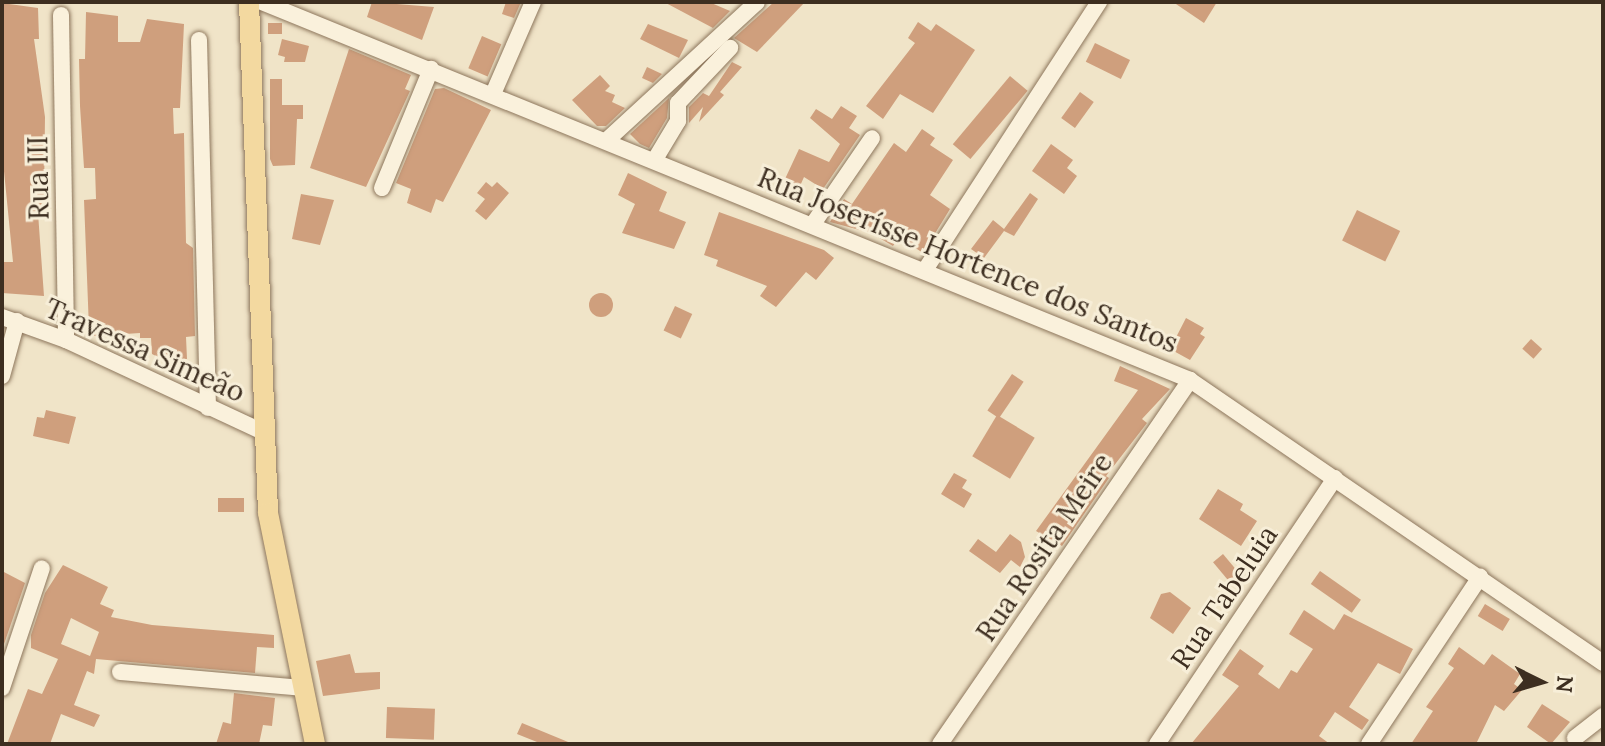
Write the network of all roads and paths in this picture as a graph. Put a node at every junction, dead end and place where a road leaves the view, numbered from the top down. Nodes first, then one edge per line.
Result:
1 (249, 2) edge
2 (262, 2) edge
3 (533, 2) edge
4 (757, 2) edge
5 (1099, 2) edge
6 (61, 15) dead end
7 (199, 40) dead end
8 (730, 48) dead end
9 (431, 69) junction
10 (493, 94) junction
11 (872, 138) dead end
12 (606, 141) junction
13 (654, 161) junction
14 (382, 188) dead end
15 (813, 224) junction
16 (925, 270) junction
17 (9, 319) edge
18 (66, 340) junction
19 (2, 376) edge
20 (1190, 380) junction
21 (208, 408) junction
22 (265, 433) junction
23 (1335, 478) junction
24 (42, 568) dead end
25 (1480, 577) junction
26 (1603, 663) edge
27 (120, 672) dead end
28 (2, 688) edge
29 (302, 688) junction
30 (1603, 716) edge
31 (1575, 738) dead end
32 (315, 744) edge
33 (940, 744) edge
34 (1157, 744) edge
35 (1369, 744) edge

1 - 22 main road
2 - 9 street, Rua Joserísse Hortence dos Santos
3 - 10 street
4 - 12 street
5 - 16 street
6 - 18 street, Rua III
7 - 21 street
8 - 13 street
9 - 10 street, Rua Joserísse Hortence dos Santos
9 - 14 street
10 - 12 street, Rua Joserísse Hortence dos Santos
11 - 15 street
12 - 13 street, Rua Joserísse Hortence dos Santos
13 - 15 street, Rua Joserísse Hortence dos Santos
15 - 16 street, Rua Joserísse Hortence dos Santos
16 - 20 street, Rua Joserísse Hortence dos Santos
17 - 18 street, Travessa Simeão
17 - 19 street
18 - 21 street, Travessa Simeão
20 - 23 street, Rua Joserísse Hortence dos Santos
20 - 33 street, Rua Rosita Meire
21 - 22 street, Travessa Simeão
22 - 29 main road
23 - 25 street, Rua Joserísse Hortence dos Santos
23 - 34 street, Rua Tabeluia
24 - 28 street
25 - 26 street, Rua Joserísse Hortence dos Santos
25 - 35 street
27 - 29 street
29 - 32 main road
30 - 31 street

